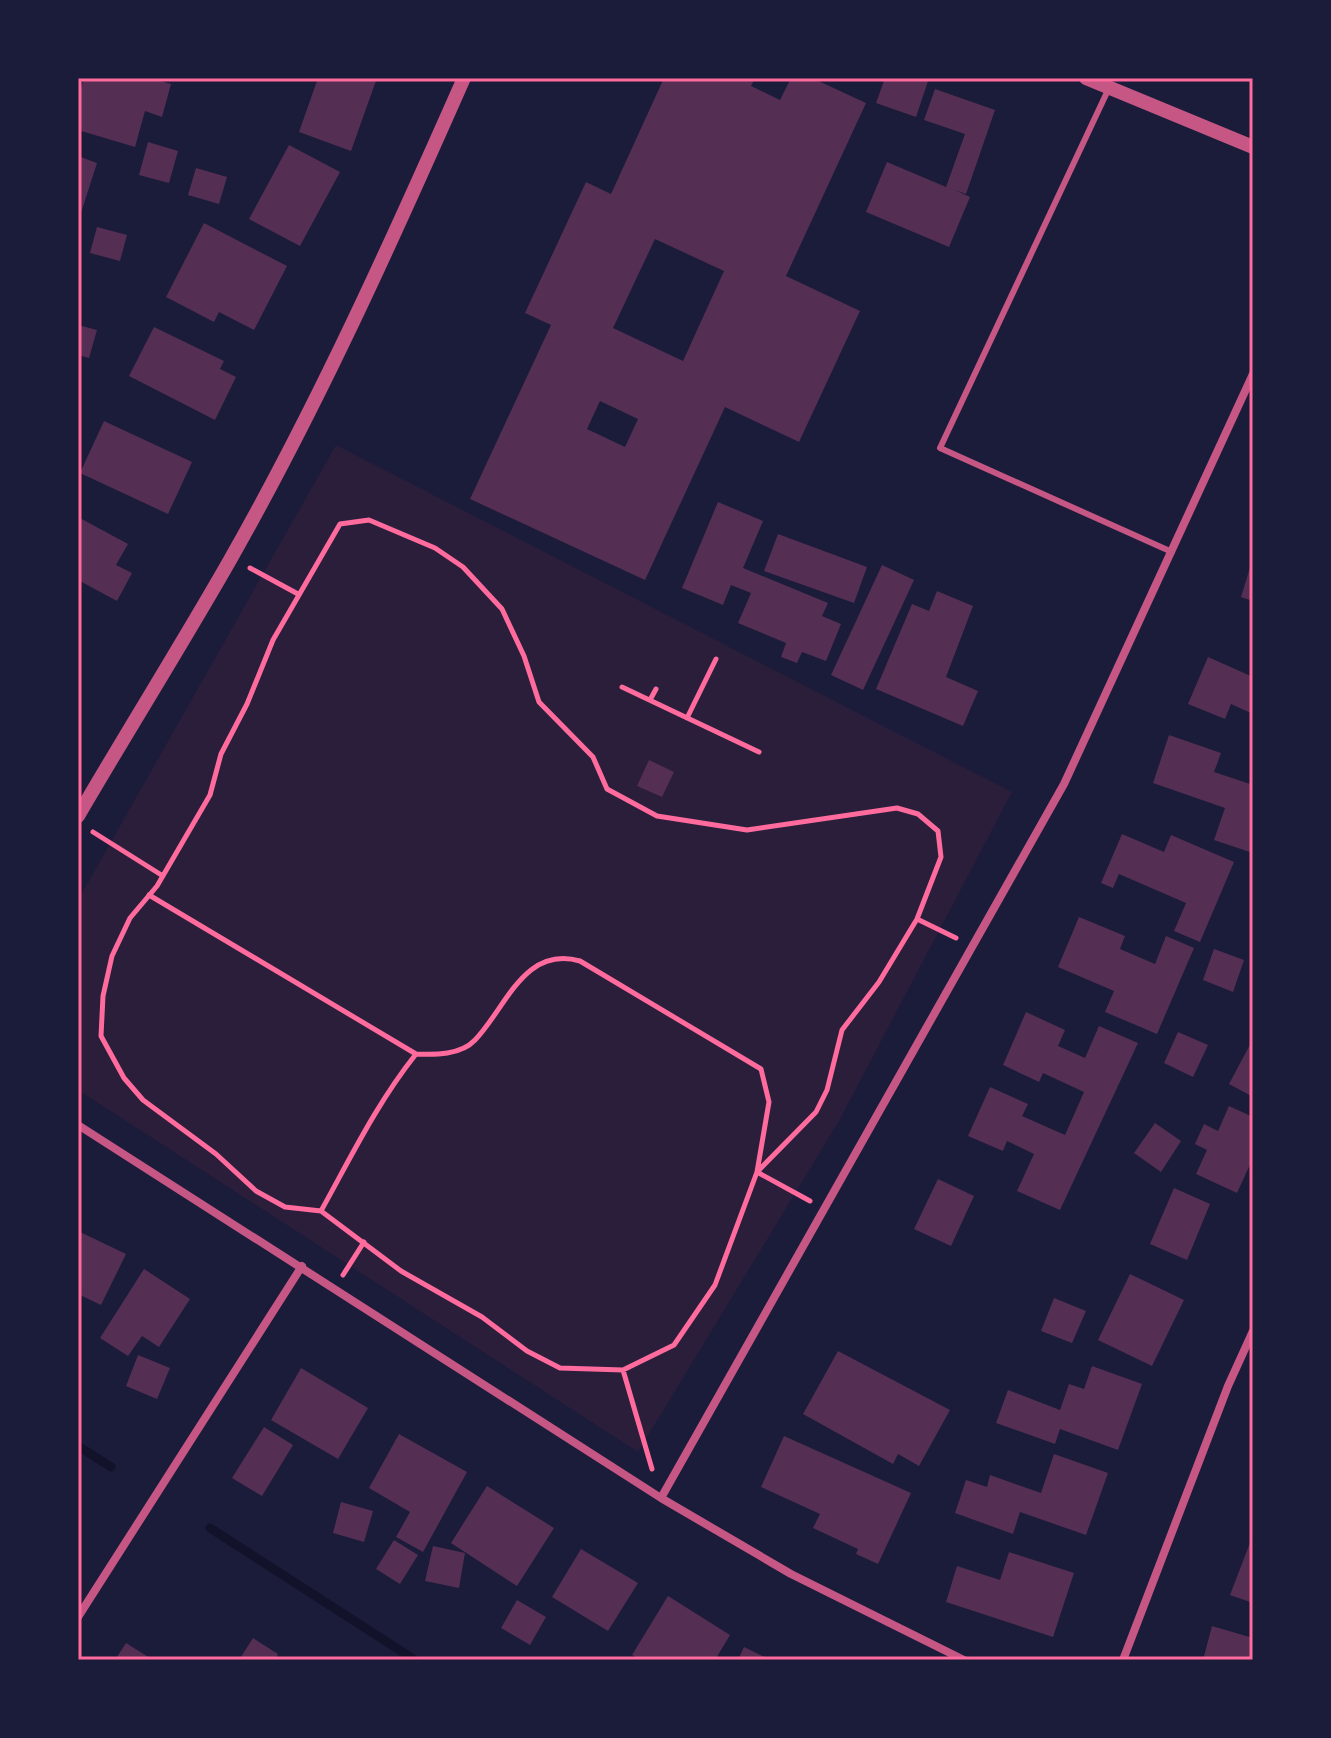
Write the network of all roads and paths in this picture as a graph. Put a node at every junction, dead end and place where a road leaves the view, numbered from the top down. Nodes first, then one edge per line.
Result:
1 (464, 78) edge
2 (1086, 78) edge
3 (1109, 88) junction
4 (1253, 147) edge
5 (1253, 374) edge
6 (1172, 552) junction
7 (231, 558) junction
8 (298, 594) junction
9 (716, 659) dead end
10 (622, 687) dead end
11 (656, 689) dead end
12 (650, 700) junction
13 (687, 718) junction
14 (729, 726) dead end
15 (726, 736) junction
16 (759, 752) dead end
17 (78, 816) edge
18 (88, 828) dead end
19 (163, 876) junction
20 (149, 895) junction
21 (917, 919) junction
22 (974, 947) junction
23 (416, 1054) junction
24 (78, 1125) edge
25 (757, 1172) junction
26 (825, 1209) junction
27 (321, 1211) junction
28 (364, 1242) junction
29 (302, 1266) junction
30 (335, 1288) junction
31 (1253, 1331) edge
32 (623, 1370) junction
33 (661, 1498) junction
34 (78, 1617) edge
35 (964, 1660) edge
36 (1123, 1660) edge

1 - 7 street
2 - 3 street
3 - 4 street
3 - 6 lane
5 - 6 street
6 - 22 street
7 - 8 path
7 - 17 street
8 - 19 path
8 - 21 path
9 - 13 path
10 - 12 path
11 - 12 path
12 - 13 path
13 - 15 path
14 - 15 path
15 - 16 path
18 - 19 path
19 - 20 path
20 - 23 path
20 - 27 path
21 - 22 path
21 - 25 path
22 - 26 street
23 - 25 path
23 - 27 path
24 - 29 street
25 - 26 path
25 - 32 path
26 - 33 street
27 - 28 path
28 - 30 path
28 - 32 path
29 - 30 street
29 - 34 street
30 - 33 street
31 - 36 street
32 - 33 path
33 - 35 street

